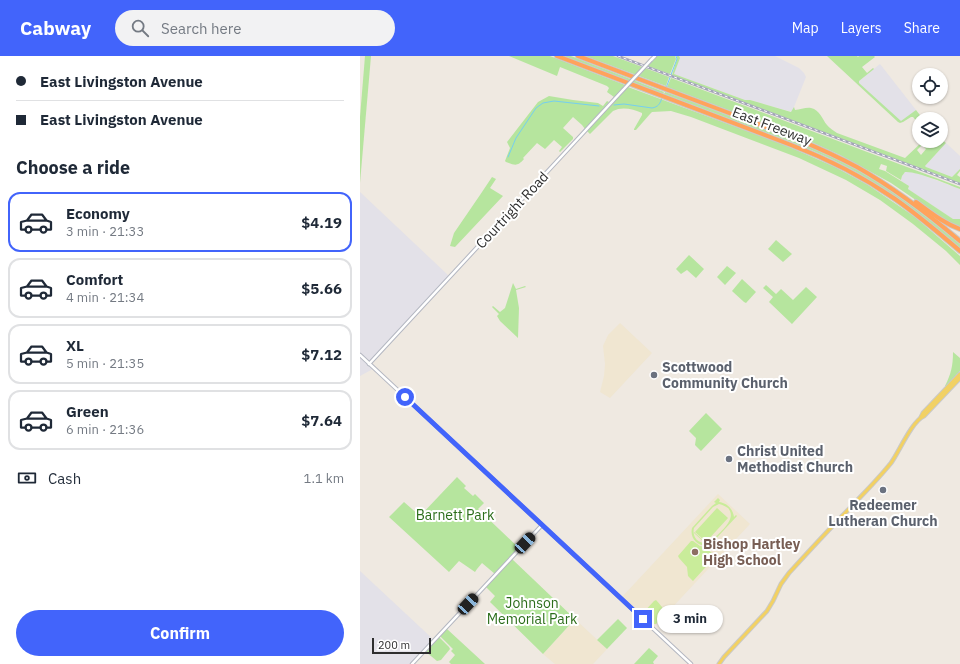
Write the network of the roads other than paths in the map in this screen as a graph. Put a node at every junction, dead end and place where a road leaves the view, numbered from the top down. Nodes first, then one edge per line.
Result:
1 (557, 56) edge
2 (578, 56) edge
3 (655, 56) edge
4 (909, 200) junction
5 (960, 229) edge
6 (960, 241) edge
7 (960, 251) edge
8 (360, 355) edge
9 (369, 364) junction
10 (960, 374) edge
11 (960, 378) edge
12 (921, 417) junction
13 (542, 526) junction
14 (412, 664) edge
15 (691, 664) edge
16 (719, 664) edge

1 - 7 highway, East Freeway
2 - 4 highway, East Freeway
3 - 9 street, Courtright Road, bridge
4 - 5 highway
4 - 6 highway, East Freeway
8 - 9 street
9 - 13 street
10 - 12 main road
11 - 12 main road
12 - 16 main road
13 - 14 street
13 - 15 street

